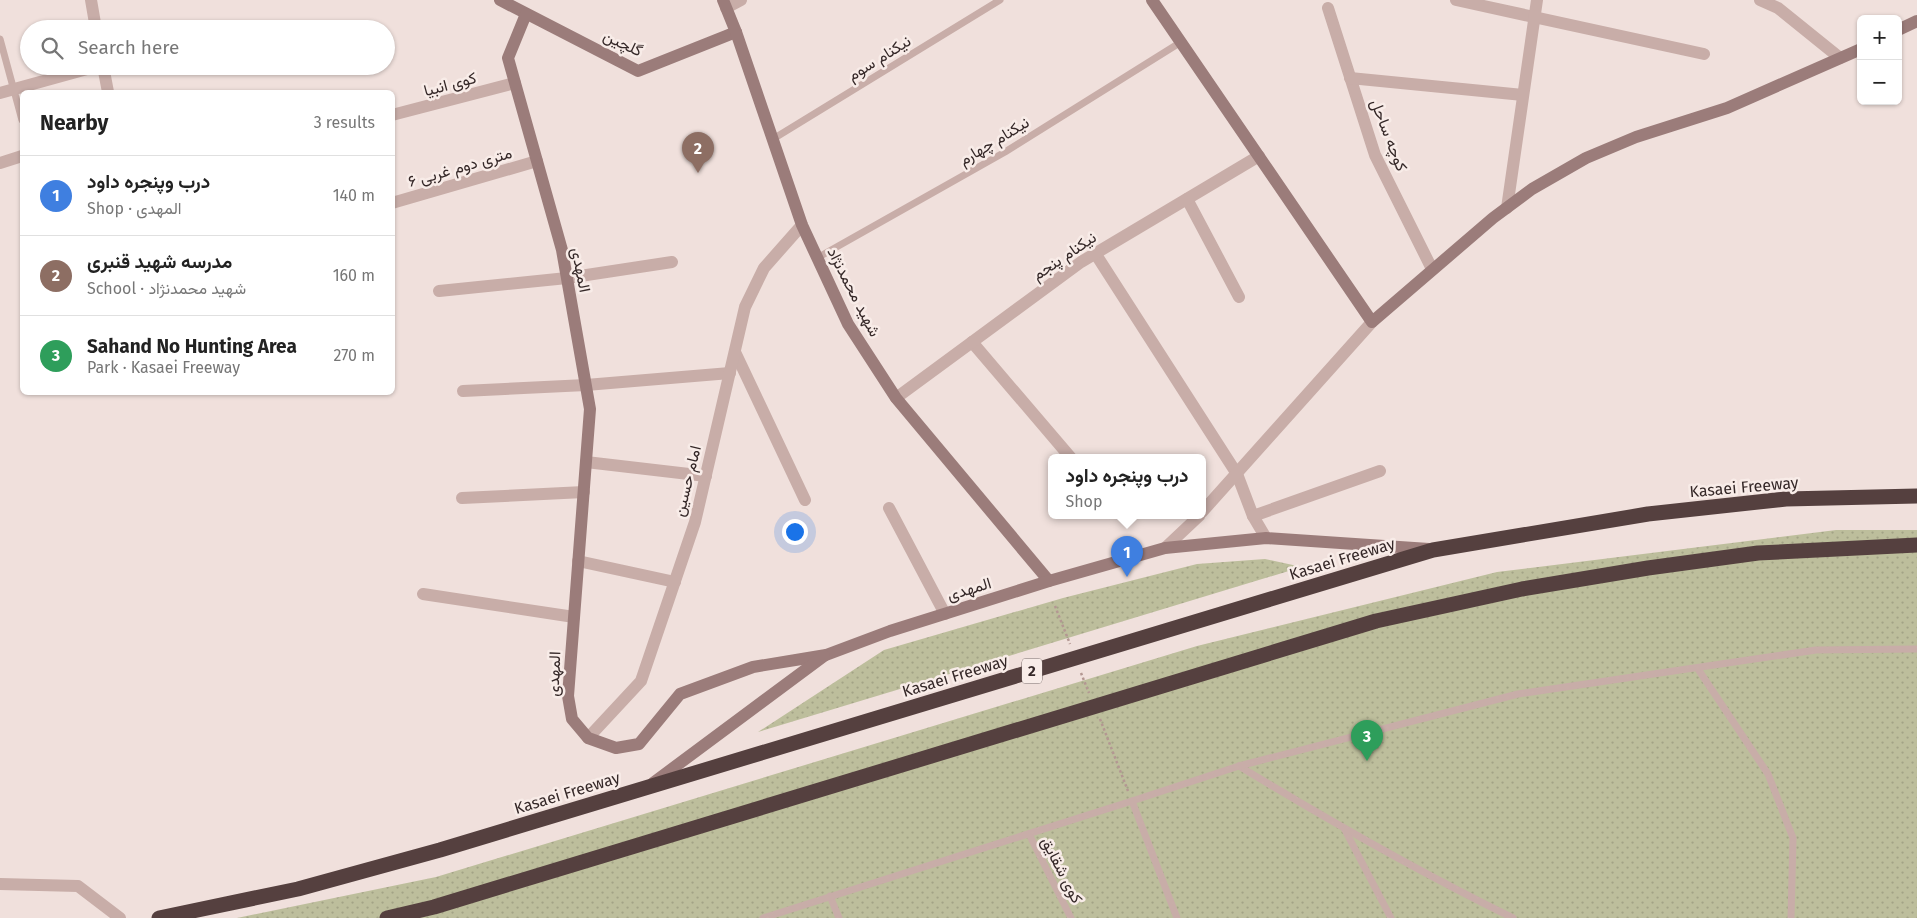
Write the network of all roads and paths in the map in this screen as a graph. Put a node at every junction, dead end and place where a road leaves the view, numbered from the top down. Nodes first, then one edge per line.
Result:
1 (91, 0) edge
2 (500, 0) edge
3 (741, 0) edge
4 (1000, 0) edge
5 (1152, 0) edge
6 (1456, 0) edge
7 (1537, 0) edge
8 (1760, 0) edge
9 (724, 4) edge
10 (1328, 8) dead end
11 (526, 14) junction
12 (1534, 18) junction
13 (94, 20) edge
14 (1917, 21) edge
15 (1902, 28) edge
16 (736, 32) junction
17 (0, 40) edge
18 (1181, 42) junction
19 (1857, 51) edge
20 (1704, 54) dead end
21 (1840, 58) junction
22 (65, 75) edge
23 (104, 75) edge
24 (1350, 78) junction
25 (515, 83) junction
26 (14, 89) junction
27 (108, 90) edge
28 (0, 93) edge
29 (1523, 95) junction
30 (20, 112) edge
31 (395, 114) edge
32 (773, 139) junction
33 (1259, 156) junction
34 (20, 157) edge
35 (537, 161) junction
36 (0, 163) edge
37 (1187, 198) junction
38 (395, 202) edge
39 (1506, 208) junction
40 (802, 225) junction
41 (1095, 253) junction
42 (817, 258) junction
43 (672, 262) dead end
44 (1432, 269) junction
45 (567, 278) junction
46 (439, 290) dead end
47 (1239, 297) dead end
48 (1372, 322) junction
49 (972, 342) junction
50 (735, 352) junction
51 (730, 373) junction
52 (586, 385) junction
53 (463, 391) dead end
54 (896, 398) junction
55 (1068, 454) edge
56 (586, 462) junction
57 (1380, 471) dead end
58 (1237, 474) junction
59 (706, 476) junction
60 (584, 492) junction
61 (1917, 496) edge
62 (462, 498) dead end
63 (805, 500) dead end
64 (889, 508) dead end
65 (1206, 508) edge
66 (1252, 516) junction
67 (1196, 519) edge
68 (1266, 538) junction
69 (1917, 545) edge
70 (1165, 548) junction
71 (1433, 550) junction
72 (578, 561) junction
73 (1049, 581) junction
74 (675, 582) junction
75 (423, 594) dead end
76 (945, 614) junction
77 (574, 617) junction
78 (1917, 649) edge
79 (826, 655) junction
80 (1698, 669) junction
81 (588, 738) junction
82 (1239, 766) junction
83 (649, 787) junction
84 (1132, 801) junction
85 (1345, 830) junction
86 (1029, 834) junction
87 (0, 884) edge
88 (830, 896) junction
89 (120, 918) edge
90 (159, 918) edge
91 (387, 918) edge
92 (763, 918) edge
93 (839, 918) edge
94 (1072, 918) edge
95 (1177, 918) edge
96 (1391, 918) edge
97 (1512, 918) edge
98 (1791, 918) edge

1 - 13 street
2 - 11 street, گلچین
3 - 9 street
4 - 32 lane, نیکنام سوم
5 - 18 street
6 - 12 street
7 - 12 street
8 - 21 street
9 - 16 street, شهید محمدنژاد
10 - 24 street, کوچه ساحل
11 - 16 street, گلچین
11 - 25 street, المهدی
12 - 20 street
12 - 29 street
14 - 15 street
16 - 32 street, شهید محمدنژاد
17 - 26 lane
18 - 33 street
18 - 42 lane, نیکنام چهارم
19 - 21 street
21 - 39 street
22 - 26 street
23 - 27 street
24 - 29 street
24 - 44 street, کوچه ساحل
25 - 31 street, کوی انبیا
25 - 35 street, المهدی
26 - 28 street
26 - 30 lane
29 - 39 street
32 - 40 street, شهید محمدنژاد
33 - 37 street, نیکنام پنجم
33 - 48 street
34 - 36 street
35 - 38 street, ۶ متری دوم غربی
35 - 45 street, المهدی
37 - 41 street, نیکنام پنجم
37 - 47 street
39 - 44 street
40 - 42 street, شهید محمدنژاد
40 - 50 street, امام حسین
41 - 49 street, نیکنام پنجم
41 - 58 street
42 - 54 street, شهید محمدنژاد
43 - 45 street
44 - 48 street
45 - 46 street
45 - 52 street, المهدی
48 - 58 street
49 - 54 street, نیکنام پنجم
49 - 55 street
50 - 51 street, امام حسین
50 - 63 street
51 - 52 street
51 - 59 street, امام حسین
52 - 53 street
52 - 56 street, المهدی
54 - 73 street, شهید محمدنژاد
56 - 59 street
56 - 60 street, المهدی
57 - 66 street
58 - 65 street
58 - 66 street
59 - 74 street, امام حسین
60 - 62 street
60 - 72 street, المهدی
61 - 71 highway, Kasaei Freeway / 2
64 - 76 street
66 - 68 street
67 - 70 street
68 - 70 street, المهدی
68 - 71 street, المهدی
69 - 91 highway
70 - 73 street, المهدی
71 - 83 highway, Kasaei Freeway / 2
72 - 74 street
72 - 77 street, المهدی
73 - 76 street, المهدی
74 - 81 street, امام حسین
75 - 77 street
76 - 79 street, المهدی
77 - 81 street, المهدی
78 - 80 lane
79 - 81 street, المهدی
79 - 83 street
80 - 82 lane
80 - 98 lane
82 - 84 lane
82 - 85 lane
83 - 90 highway, Kasaei Freeway / 2
84 - 86 lane
84 - 95 lane
85 - 96 lane
85 - 97 lane
86 - 88 lane
86 - 94 lane, کوی شقایق
87 - 89 street
88 - 92 lane
88 - 93 lane

